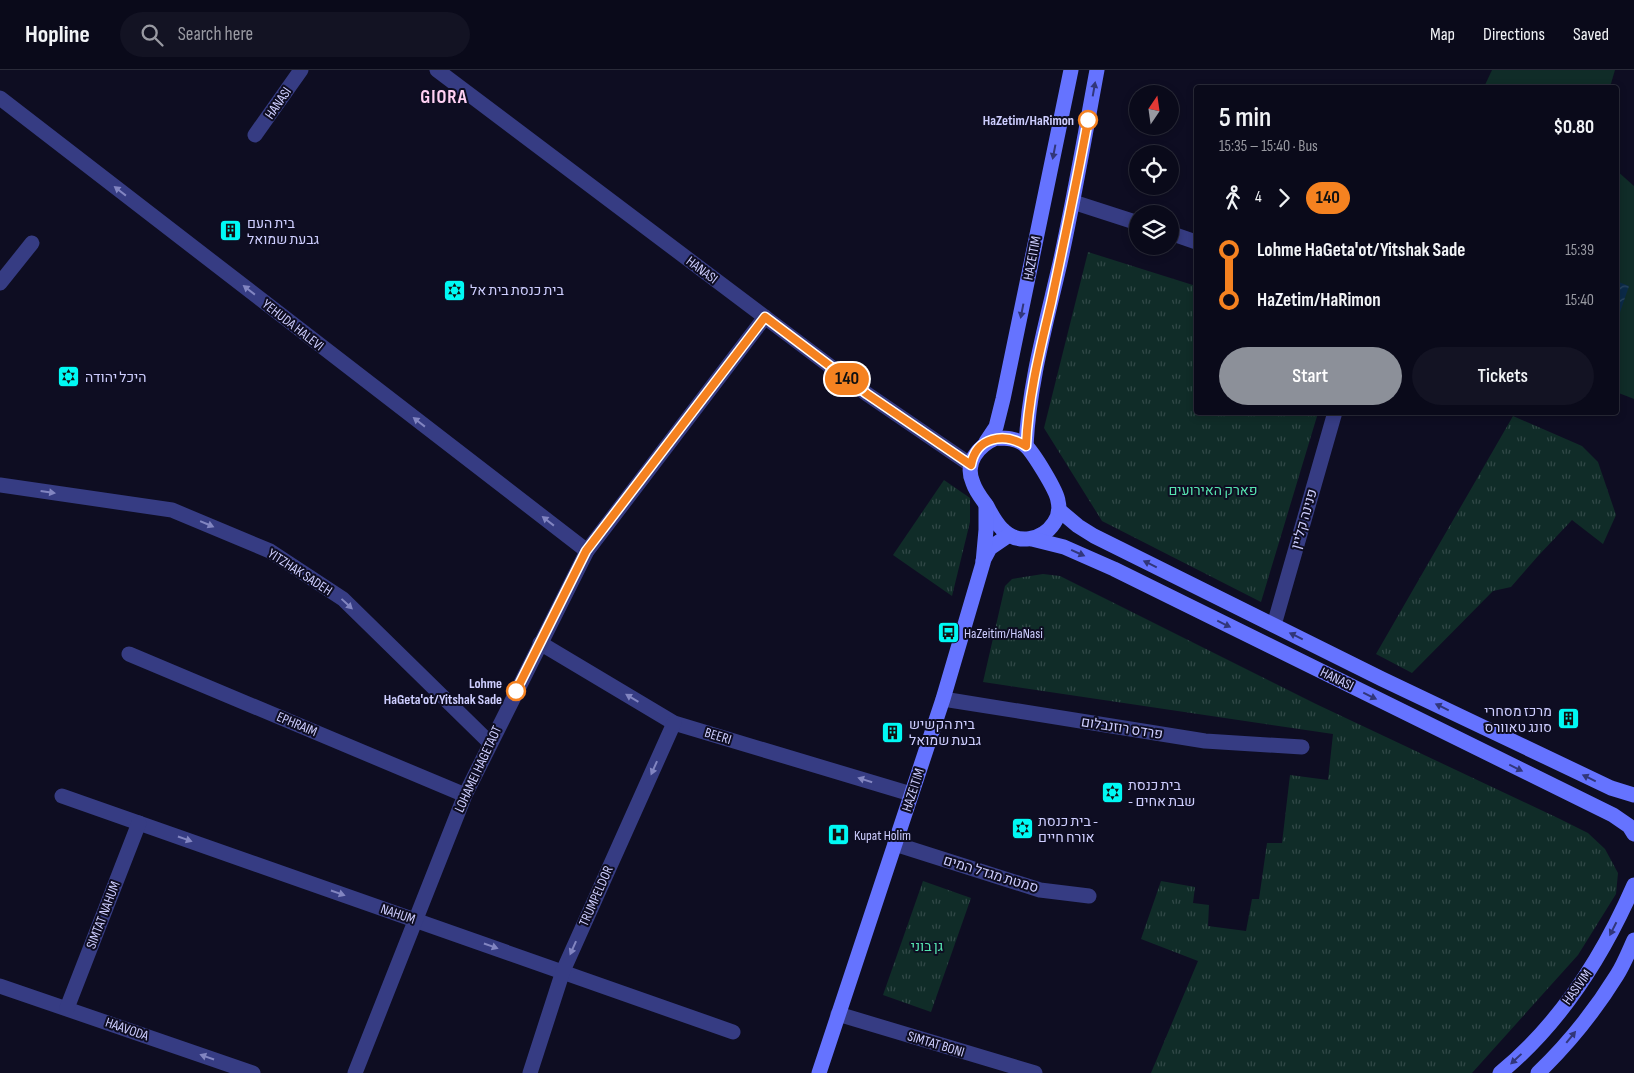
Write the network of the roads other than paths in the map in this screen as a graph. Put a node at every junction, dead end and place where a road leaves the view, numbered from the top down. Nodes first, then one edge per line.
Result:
1 (301, 70) edge
2 (437, 70) edge
3 (1071, 70) edge
4 (1097, 70) edge
5 (0, 98) edge
6 (255, 135) dead end
7 (1073, 202) junction
8 (1129, 220) edge
9 (1179, 236) edge
10 (1194, 241) edge
11 (32, 243) dead end
12 (0, 283) edge
13 (765, 317) junction
14 (1334, 415) edge
15 (986, 442) junction
16 (1026, 446) junction
17 (971, 465) junction
18 (0, 485) edge
19 (986, 505) junction
20 (1059, 510) junction
21 (1009, 535) junction
22 (1032, 539) junction
23 (586, 551) junction
24 (983, 563) junction
25 (1274, 625) junction
26 (540, 643) junction
27 (129, 654) dead end
28 (942, 699) junction
29 (674, 723) junction
30 (490, 743) junction
31 (1302, 747) dead end
32 (911, 794) junction
33 (465, 795) junction
34 (1634, 795) edge
35 (62, 796) dead end
36 (139, 823) junction
37 (1634, 834) edge
38 (895, 844) junction
39 (1634, 885) edge
40 (1089, 896) dead end
41 (415, 920) junction
42 (1634, 940) edge
43 (562, 972) junction
44 (0, 986) edge
45 (67, 1008) junction
46 (838, 1014) junction
47 (733, 1032) dead end
48 (253, 1073) edge
49 (355, 1073) edge
50 (530, 1073) edge
51 (819, 1073) edge
52 (1035, 1073) edge
53 (1500, 1073) edge
54 (1538, 1073) edge

1 - 6 street, HANASI
2 - 13 street, HANASI
3 -> 15 street, HAZEITIM
7 -> 4 street, HAZEITIM
23 -> 5 street, YEHUDA HALEVI
7 - 8 street
7 - 16 street, HAZEITIM
9 - 10 street
11 - 12 street
13 - 17 street, HANASI
13 - 23 street, LOHAMEI HAGETAOT
14 - 25 street, פנינה קליין
15 - 16 street
15 - 17 street
16 - 20 street
17 - 19 street
18 -> 30 street, YITZHAK SADEH
19 - 21 street
19 - 24 street, HAZEITIM
20 - 22 street
25 -> 20 street, HANASI
21 - 22 street
21 - 24 street, HAZEITIM
22 -> 37 street, HANASI
23 - 26 street, LOHAMEI HAGETAOT
24 - 28 street, HAZEITIM
34 -> 25 street, HANASI
29 -> 26 street, BEERI
26 - 30 street, LOHAMEI HAGETAOT
27 - 33 street, EPHRAIM
28 - 31 street, פרדס רוזנבלום
28 - 32 street, HAZEITIM
32 -> 29 street, BEERI
29 -> 43 street, TRUMPELDOR
30 - 33 street, LOHAMEI HAGETAOT
32 - 38 street, HAZEITIM
33 - 41 street, LOHAMEI HAGETAOT
35 - 36 street, NAHUM
36 -> 41 street, NAHUM
36 - 45 street, SIMTAT NAHUM
38 - 40 street, סמטת מגדל המים
38 - 46 street, HAZEITIM
39 -> 53 street, HASIVIM
41 -> 43 street, NAHUM
41 - 49 street, LOHAMEI HAGETAOT
54 -> 42 street, HASIVIM
43 - 47 street, NAHUM
43 - 50 street, TRUMPELDOR
44 - 45 street, HAAVODA
48 -> 45 street, HAAVODA
46 - 51 street, HAZEITIM
46 - 52 street, SIMTAT BONI

